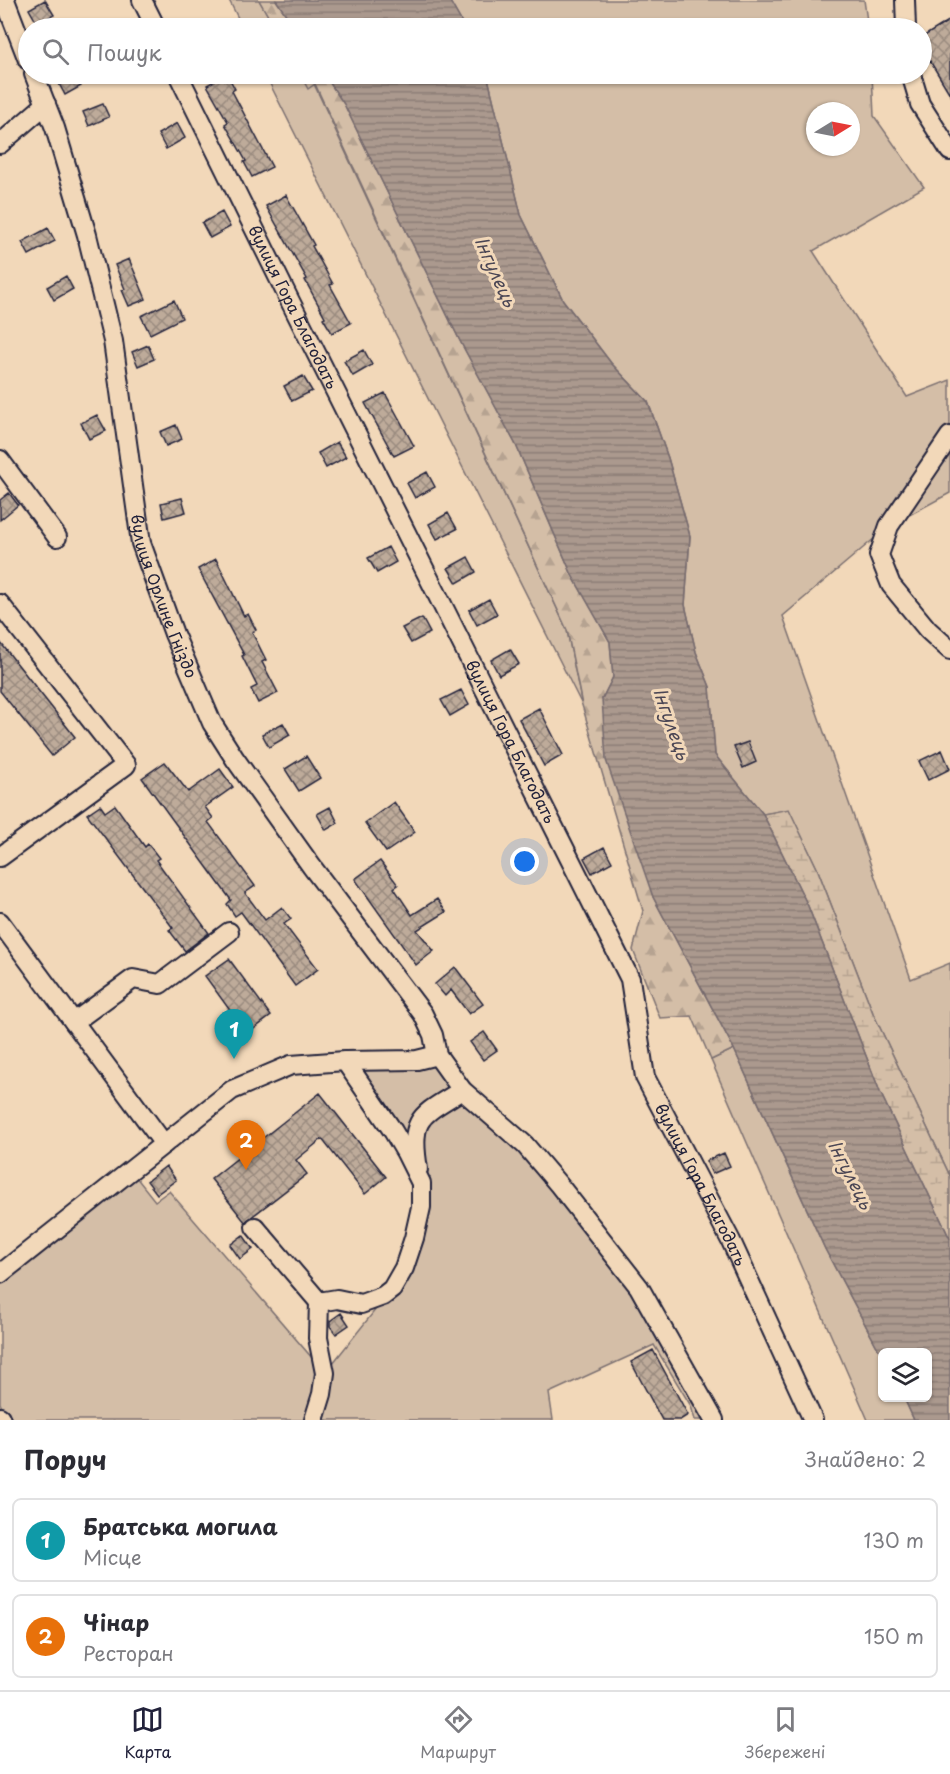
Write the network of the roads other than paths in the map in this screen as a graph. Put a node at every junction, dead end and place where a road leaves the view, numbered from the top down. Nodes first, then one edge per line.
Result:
1 (4, 0) edge
2 (142, 0) edge
3 (905, 0) edge
4 (151, 18) edge
5 (906, 18) edge
6 (18, 35) edge
7 (38, 84) edge
8 (183, 84) edge
9 (914, 84) edge
10 (46, 104) junction
11 (0, 144) edge
12 (950, 151) edge
13 (950, 436) edge
14 (0, 460) edge
15 (57, 537) dead end
16 (0, 604) edge
17 (950, 650) edge
18 (0, 857) edge
19 (0, 922) edge
20 (229, 932) dead end
21 (74, 1022) junction
22 (437, 1054) junction
23 (345, 1061) junction
24 (462, 1090) junction
25 (164, 1144) junction
26 (421, 1183) junction
27 (255, 1227) dead end
28 (0, 1274) edge
29 (319, 1302) junction
30 (314, 1420) edge
31 (714, 1420) edge
32 (813, 1420) edge

1 - 6 street
2 - 4 street
3 - 5 street
7 - 10 street, вулиця Орлине Гніздо
8 - 32 street, вулиця Гора Благодать
9 - 12 street
10 - 11 street
10 - 22 street, вулиця Орлине Гніздо
13 - 17 street
14 - 15 street
16 - 18 street
19 - 21 street
20 - 21 street
21 - 25 street
22 - 23 street
22 - 24 street, вулиця Орлине Гніздо
23 - 25 street
23 - 26 street
24 - 26 street
24 - 31 street, вулиця Орлине Гніздо
25 - 28 street
26 - 29 street
27 - 29 street
29 - 30 street

